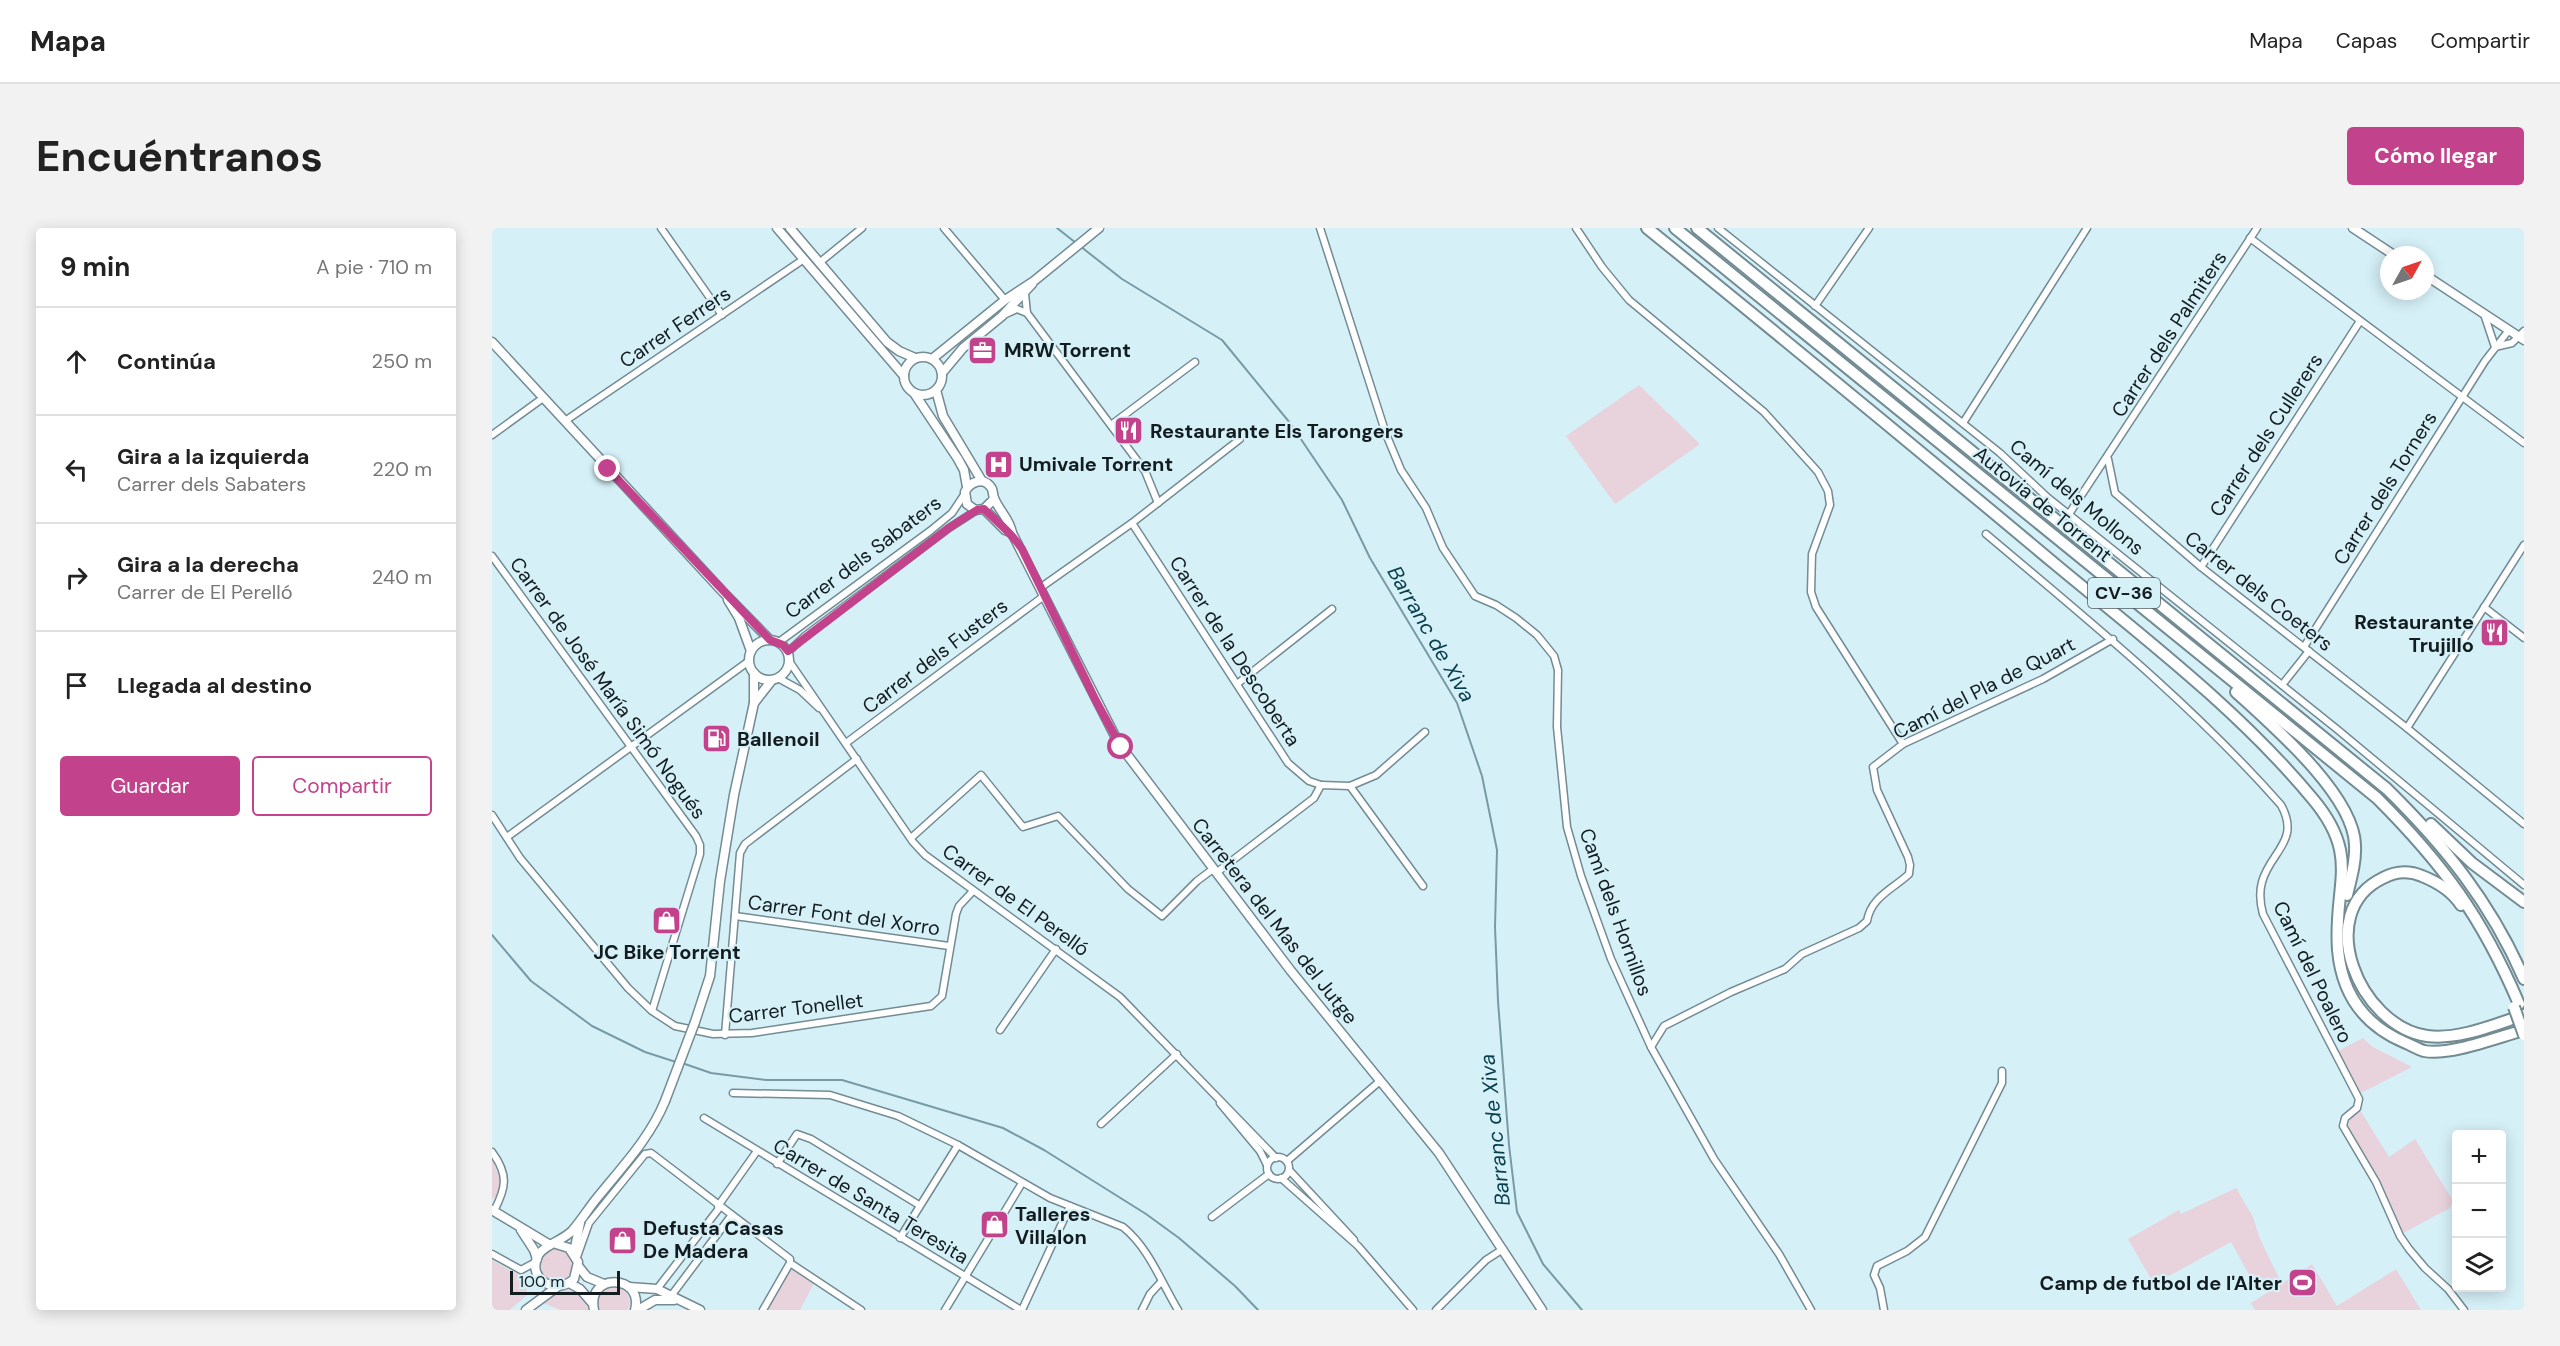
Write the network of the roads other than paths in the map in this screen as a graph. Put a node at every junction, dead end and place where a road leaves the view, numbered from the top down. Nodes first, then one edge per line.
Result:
1 (661, 228) edge
2 (777, 228) edge
3 (790, 228) edge
4 (862, 228) edge
5 (944, 228) edge
6 (1098, 228) edge
7 (1320, 228) edge
8 (1576, 228) edge
9 (1647, 228) edge
10 (1675, 228) edge
11 (1697, 228) edge
12 (1718, 228) edge
13 (1869, 228) edge
14 (2087, 228) edge
15 (2257, 228) edge
16 (2353, 228) edge
17 (2250, 238) junction
18 (2380, 246) edge
19 (804, 259) junction
20 (819, 263) junction
21 (1034, 281) junction
22 (2434, 281) edge
23 (1025, 294) junction
24 (1005, 300) junction
25 (1815, 306) junction
26 (1027, 313) junction
27 (2484, 314) junction
28 (722, 315) junction
29 (1002, 316) junction
30 (2360, 321) junction
31 (2509, 330) junction
32 (2522, 336) edge
33 (492, 342) edge
34 (2495, 347) junction
35 (915, 358) junction
36 (933, 359) junction
37 (1195, 362) dead end
38 (942, 373) junction
39 (904, 376) junction
40 (936, 390) junction
41 (914, 392) junction
42 (543, 398) junction
43 (2462, 398) junction
44 (565, 421) junction
45 (1963, 423) junction
46 (1111, 425) junction
47 (492, 435) edge
48 (1240, 440) dead end
49 (2524, 442) edge
50 (2108, 459) junction
51 (982, 481) junction
52 (966, 491) junction
53 (994, 499) junction
54 (1158, 503) junction
55 (981, 509) junction
56 (2069, 514) junction
57 (1132, 523) junction
58 (1012, 533) junction
59 (1986, 534) dead end
60 (2524, 545) edge
61 (492, 556) edge
62 (2201, 567) junction
63 (723, 592) junction
64 (1042, 592) junction
65 (2142, 607) junction
66 (2484, 607) junction
67 (1332, 609) dead end
68 (2524, 638) edge
69 (2113, 639) junction
70 (774, 641) junction
71 (2306, 649) junction
72 (751, 651) junction
73 (789, 656) junction
74 (749, 661) junction
75 (754, 673) junction
76 (775, 679) junction
77 (1237, 684) junction
78 (2282, 685) junction
79 (754, 703) junction
80 (825, 715) junction
81 (2407, 728) junction
82 (2318, 730) junction
83 (1425, 732) dead end
84 (846, 743) junction
85 (1903, 744) junction
86 (630, 747) junction
87 (857, 759) junction
88 (1321, 785) junction
89 (1350, 786) junction
90 (492, 815) edge
91 (2524, 824) edge
92 (507, 837) junction
93 (911, 838) junction
94 (1214, 871) junction
95 (2524, 885) edge
96 (1423, 886) dead end
97 (973, 891) junction
98 (2524, 902) edge
99 (735, 916) junction
100 (949, 946) junction
101 (2338, 948) junction
102 (1056, 949) junction
103 (2524, 979) edge
104 (2517, 1005) junction
105 (652, 1011) junction
106 (2524, 1017) edge
107 (1000, 1030) dead end
108 (2524, 1030) edge
109 (725, 1035) junction
110 (2524, 1035) edge
111 (1651, 1047) junction
112 (1177, 1054) junction
113 (2002, 1071) dead end
114 (1380, 1081) junction
115 (1211, 1090) junction
116 (733, 1093) dead end
117 (704, 1118) dead end
118 (1101, 1124) dead end
119 (958, 1145) junction
120 (757, 1151) junction
121 (492, 1152) edge
122 (1276, 1158) junction
123 (1287, 1161) junction
124 (777, 1164) junction
125 (1267, 1165) junction
126 (1290, 1171) junction
127 (1269, 1174) junction
128 (1281, 1178) junction
129 (1022, 1183) junction
130 (920, 1205) junction
131 (719, 1206) junction
132 (1070, 1206) junction
133 (493, 1211) edge
134 (731, 1216) junction
135 (1212, 1217) dead end
136 (581, 1220) junction
137 (519, 1227) junction
138 (900, 1238) junction
139 (553, 1245) junction
140 (1358, 1246) junction
141 (1503, 1249) junction
142 (492, 1254) edge
143 (576, 1255) junction
144 (536, 1261) junction
145 (790, 1263) junction
146 (579, 1267) junction
147 (965, 1277) junction
148 (542, 1280) junction
149 (1161, 1281) junction
150 (569, 1283) junction
151 (604, 1284) junction
152 (557, 1287) junction
153 (629, 1287) junction
154 (657, 1289) junction
155 (671, 1296) junction
156 (537, 1300) junction
157 (682, 1302) junction
158 (594, 1307) edge
159 (694, 1309) edge
160 (526, 1310) edge
161 (637, 1310) edge
162 (763, 1310) edge
163 (861, 1310) edge
164 (945, 1310) edge
165 (1021, 1310) edge
166 (1142, 1310) edge
167 (1178, 1310) edge
168 (1413, 1310) edge
169 (1436, 1310) edge
170 (1542, 1310) edge
171 (1811, 1310) edge
172 (1884, 1310) edge
173 (2464, 1310) edge

1 - 28 street
2 - 19 street
3 - 20 street
4 - 20 street
5 - 24 street
6 - 21 street
7 - 111 street, Camí dels Hornillos
8 - 85 street
9 - 101 highway
10 - 65 highway, Autovia de Torrent / CV-36
11 - 82 highway, Autovia de Torrent / CV-36
12 - 25 street, Camí dels Mollons
13 - 25 street
14 - 45 street
15 - 17 street, Carrer dels Palmiters
16 - 18 street
17 - 30 street
17 - 50 street, Carrer dels Palmiters
19 - 28 street, Carrer Ferrers
19 - 39 street
20 - 35 street
21 - 23 street
21 - 24 street
22 - 27 street
23 - 26 street
23 - 29 street
24 - 36 street
25 - 45 street, Camí dels Mollons
26 - 29 street
26 - 46 street
27 - 31 street
27 - 34 street
28 - 44 street, Carrer Ferrers
29 - 38 street
30 - 43 street
30 - 62 street, Carrer dels Cullerers
31 - 32 street
31 - 34 street, Carrer dels Torners
32 - 34 street
33 - 42 street
34 - 43 street, Carrer dels Torners
35 - 36 street
35 - 39 street
36 - 38 street
37 - 46 street
38 - 40 street
39 - 41 street
40 - 41 street
40 - 51 street
41 - 52 street
42 - 44 street
42 - 47 street
43 - 49 street
43 - 71 street, Carrer dels Torners
44 - 63 street
45 - 56 street, Camí dels Mollons
46 - 54 street
48 - 54 street, Carrer dels Fusters
50 - 56 street, Carrer dels Palmiters
50 - 62 street, Carrer dels Coeters
51 - 52 street
51 - 53 street
52 - 55 street
52 - 70 street, Carrer dels Sabaters
53 - 55 street
53 - 58 street, Carretera del Mas del Jutge
54 - 57 street, Carrer dels Fusters
55 - 58 street, Carretera del Mas del Jutge
55 - 73 street, Carrer dels Sabaters
56 - 78 street, Camí dels Mollons
57 - 64 street, Carrer dels Fusters
57 - 77 street, Carrer de la Descoberta
58 - 64 street, Carretera del Mas del Jutge
59 - 69 street
60 - 66 street
61 - 86 street, Carrer de José María Simó Nogués
62 - 71 street, Carrer dels Coeters
63 - 70 street
63 - 72 street
64 - 84 street, Carrer dels Fusters
64 - 94 street, Carretera del Mas del Jutge
65 - 101 highway
65 - 104 highway, Autovia de Torrent / CV-36
66 - 68 street
66 - 81 street
67 - 77 street
69 - 85 street, Camí del Pla de Quart
69 - 173 street, Camí del Poalero
70 - 72 street
70 - 73 street
71 - 78 street, Carrer dels Torners
71 - 81 street, Carrer dels Coeters
72 - 74 street
73 - 76 street
73 - 80 street, Carrer de El Perelló
74 - 75 street
74 - 86 street
75 - 76 street
75 - 79 street
76 - 79 street
76 - 80 street, Carrer de El Perelló
77 - 88 street, Carrer de la Descoberta
78 - 95 street, Camí dels Mollons
79 - 136 street, bridge
80 - 84 street, Carrer de El Perelló
81 - 91 street, Carrer dels Coeters
82 - 98 highway
82 - 103 highway, Autovia de Torrent / CV-36
83 - 89 street
84 - 87 street, Carrer de El Perelló
85 - 111 street, Camí del Pla de Quart
86 - 92 street
86 - 105 street, Carrer de José María Simó Nogués
87 - 93 street, Carrer de El Perelló
87 - 99 street
88 - 89 street
88 - 94 street
89 - 96 street
90 - 92 street, Carrer Tonellet
92 - 105 street, Carrer Tonellet
93 - 94 street
93 - 97 street, Carrer de El Perelló
94 - 114 street, Carretera del Mas del Jutge
97 - 100 street, Carrer Tonellet
97 - 102 street, Carrer de El Perelló
99 - 100 street, Carrer Font del Xorro
99 - 109 street
100 - 109 street, Carrer Tonellet
101 - 108 highway
102 - 107 street
102 - 112 street, Carrer de El Perelló
104 - 106 highway, Autovia de Torrent / CV-36
104 - 106 highway
104 - 110 highway, bridge
105 - 109 street, Carrer Tonellet
111 - 171 street, Camí dels Hornillos
112 - 115 street, Carrer de El Perelló
112 - 118 street
113 - 172 street
114 - 123 street
114 - 141 street, Carretera del Mas del Jutge
115 - 122 street, Carrer de El Perelló
115 - 125 street, Carrer de El Perelló
116 - 119 street
117 - 120 street, Carrer de Santa Teresita
119 - 129 street
119 - 130 street
120 - 124 street, Carrer de Santa Teresita
120 - 131 street
121 - 133 street
122 - 123 street
122 - 125 street
123 - 126 street
124 - 130 street
124 - 138 street, Carrer de Santa Teresita
125 - 127 street
126 - 128 street
126 - 140 street
127 - 128 street
127 - 135 street
128 - 140 street
129 - 132 street
129 - 147 street
130 - 138 street
131 - 134 street
131 - 143 street
131 - 154 street
132 - 149 street
132 - 165 street
133 - 137 street
134 - 145 street
134 - 155 street
136 - 139 street
136 - 143 street
137 - 139 street
137 - 144 street
138 - 147 street, Carrer de Santa Teresita
139 - 143 street
139 - 144 street
140 - 168 street
141 - 169 street
141 - 170 street, Carretera del Mas del Jutge
142 - 144 street
143 - 146 street
144 - 148 street
145 - 162 street
145 - 163 street
146 - 150 street
146 - 151 street
147 - 164 street
147 - 165 street, Carrer de Santa Teresita
148 - 152 street
148 - 156 street
149 - 166 street
149 - 167 street
150 - 152 street
150 - 158 street
151 - 153 street
151 - 158 street
152 - 156 street
153 - 154 street
153 - 161 street
154 - 155 street
155 - 157 street
156 - 160 street
157 - 159 street
157 - 161 street

